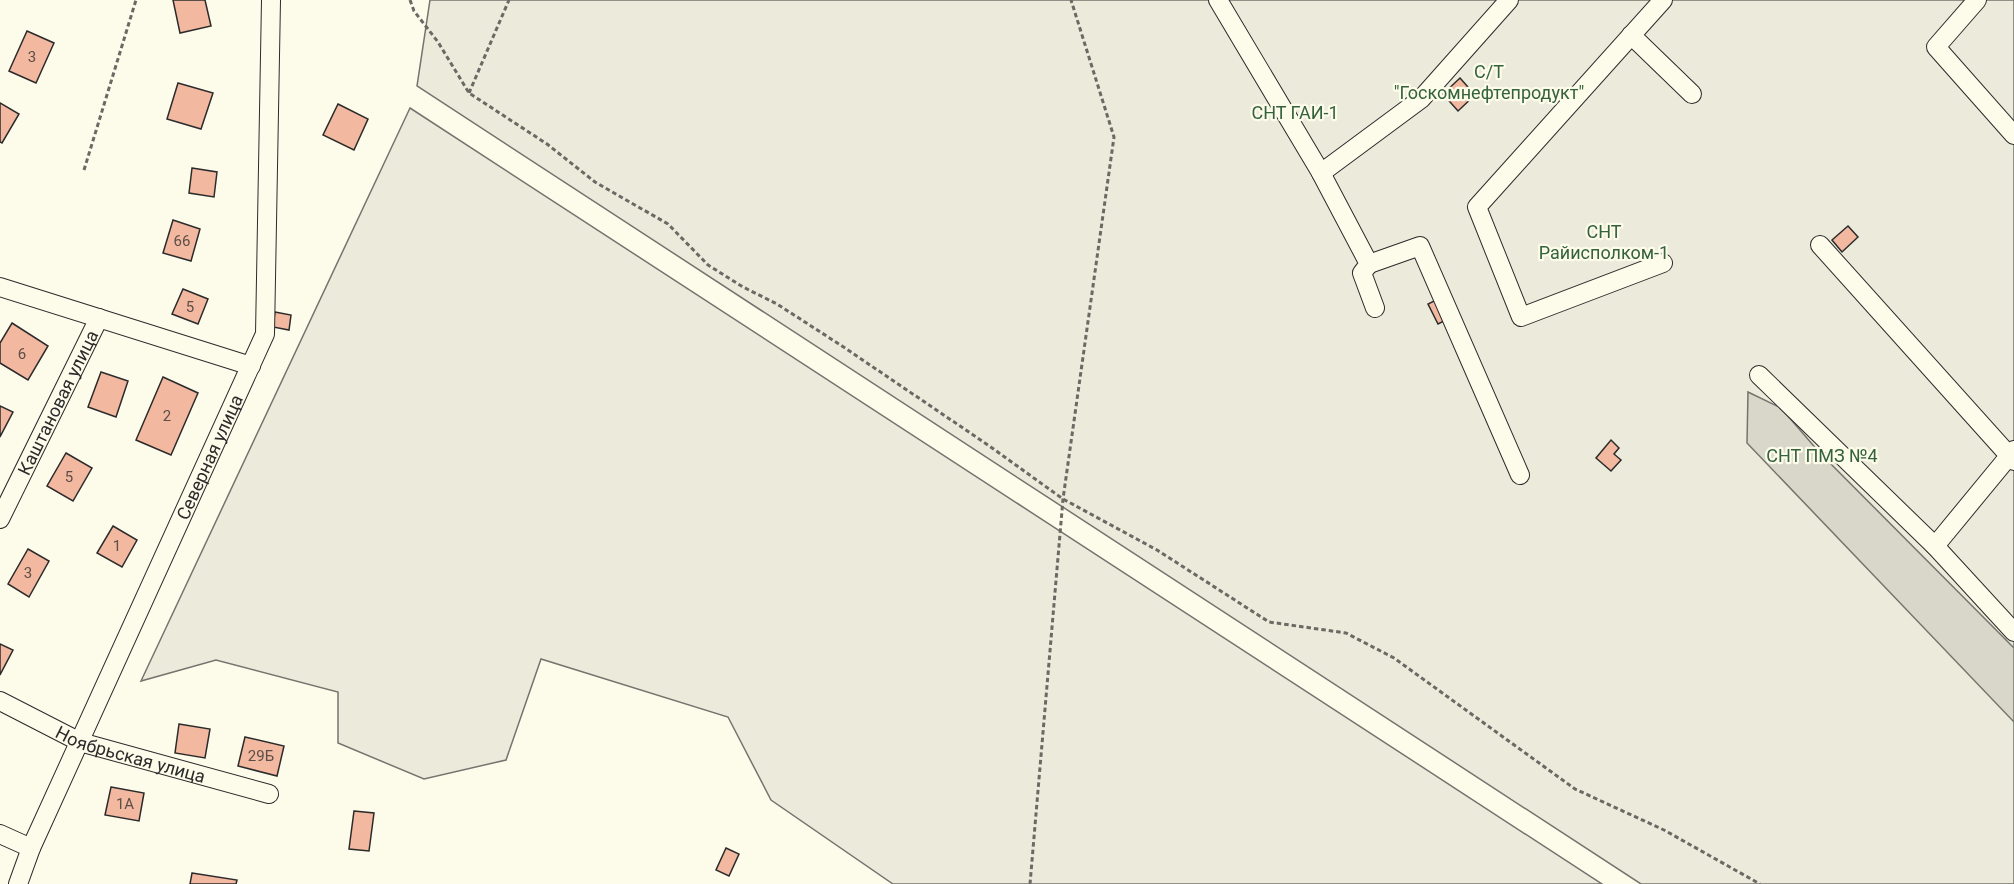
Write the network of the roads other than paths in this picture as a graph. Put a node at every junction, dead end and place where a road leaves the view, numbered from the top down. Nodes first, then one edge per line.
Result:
1 (271, 0) edge
2 (1218, 0) edge
3 (1509, 0) edge
4 (1663, 0) edge
5 (1977, 0) edge
6 (1631, 35) junction
7 (1692, 94) dead end
8 (2014, 135) edge
9 (1321, 173) junction
10 (1820, 245) dead end
11 (1663, 263) dead end
12 (1369, 264) junction
13 (0, 287) edge
14 (1375, 308) dead end
15 (99, 318) junction
16 (251, 366) junction
17 (1760, 375) dead end
18 (2012, 455) edge
19 (1520, 475) dead end
20 (0, 519) edge
21 (1935, 546) junction
22 (2014, 632) edge
23 (0, 701) edge
24 (80, 741) junction
25 (270, 794) dead end
26 (0, 834) edge
27 (31, 848) junction
28 (18, 884) edge

1 - 16 street, Северная улица
2 - 9 street
3 - 9 street
4 - 6 street
5 - 8 street
6 - 7 street
6 - 11 street
9 - 12 street
10 - 18 street
12 - 14 street
12 - 19 street
13 - 15 street
15 - 16 street
15 - 20 street, Каштановая улица
16 - 24 street, Северная улица
17 - 21 street
18 - 21 street
21 - 22 street
23 - 24 street, Ноябрьская улица
24 - 25 street, Ноябрьская улица
24 - 27 street, Северная улица
26 - 27 street
27 - 28 street, Северная улица

